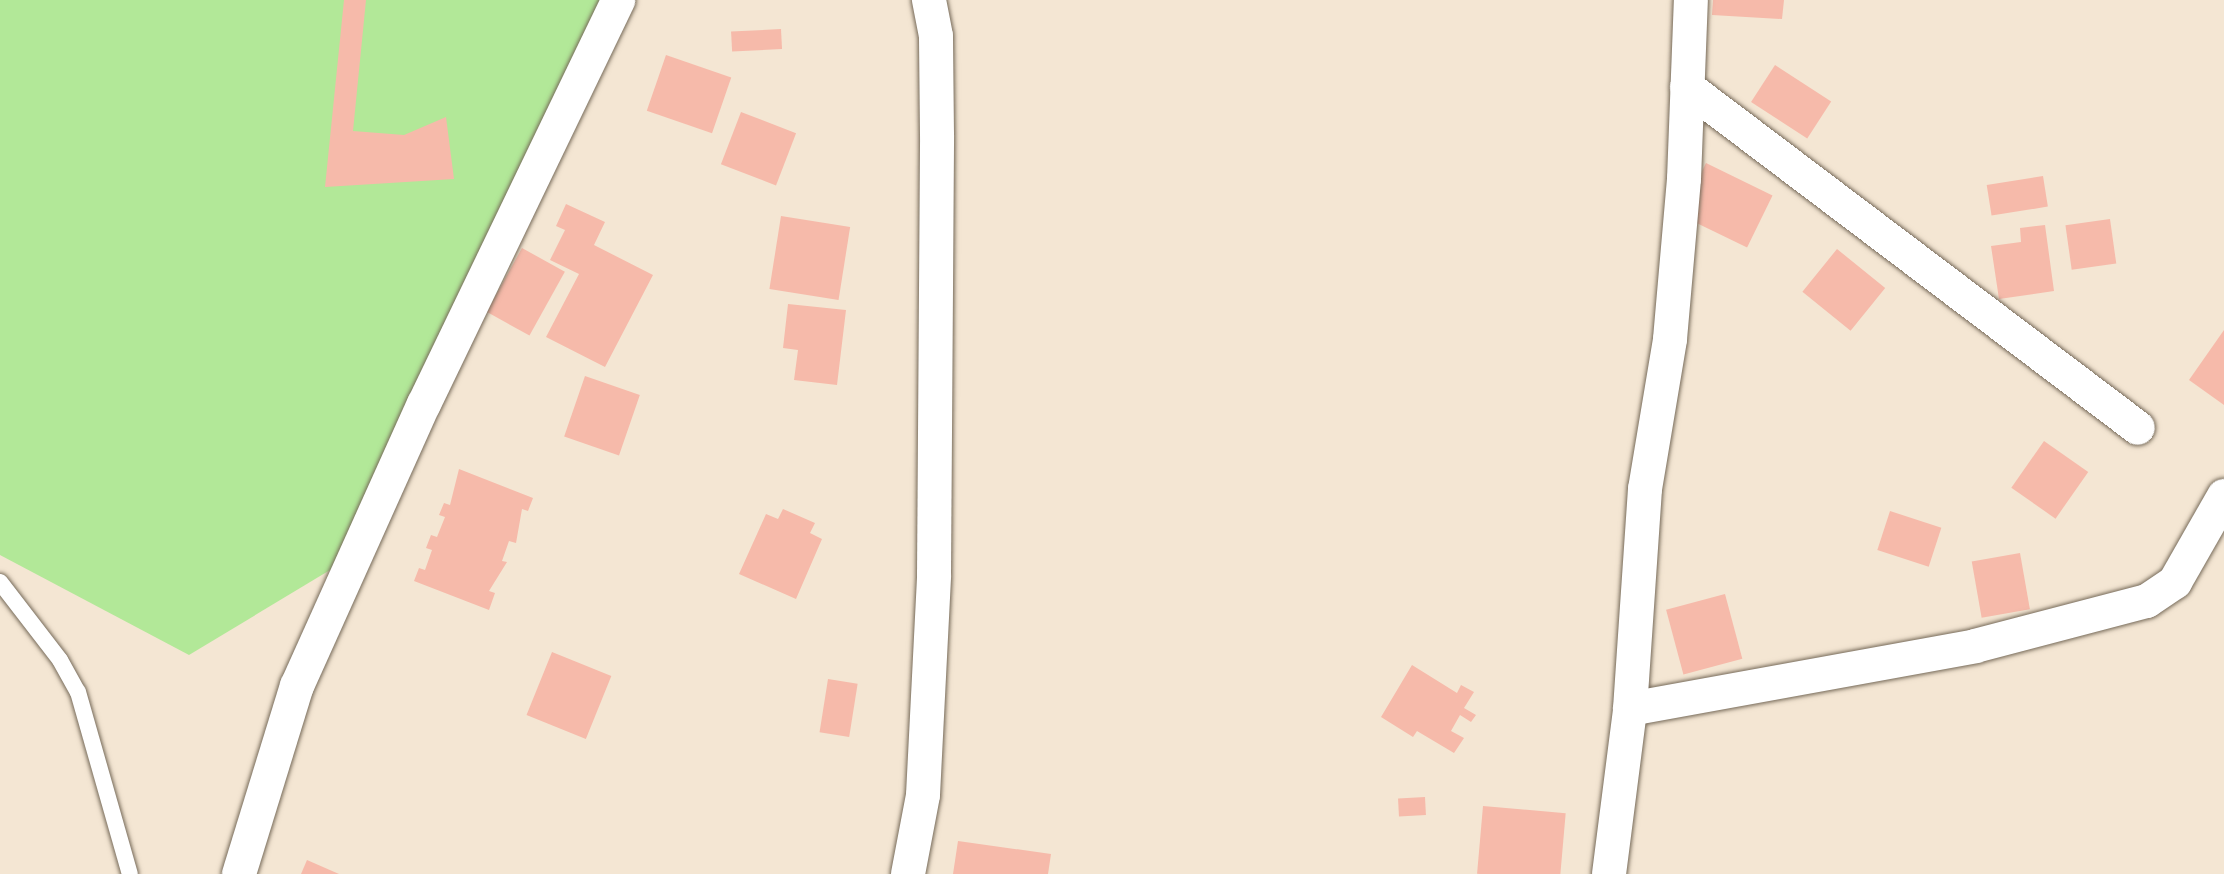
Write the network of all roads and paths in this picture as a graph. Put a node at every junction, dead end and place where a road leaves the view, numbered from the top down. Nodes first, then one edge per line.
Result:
1 (618, 0) edge
2 (929, 0) edge
3 (1691, 0) edge
4 (1687, 87) junction
5 (2138, 428) dead end
6 (2224, 496) edge
7 (0, 582) edge
8 (1630, 709) junction
9 (130, 874) edge
10 (239, 874) edge
11 (908, 874) edge
12 (1609, 874) edge

1 - 10 street
2 - 11 street
3 - 4 street
4 - 5 street
4 - 8 street
6 - 8 street
7 - 9 lane
8 - 12 street

